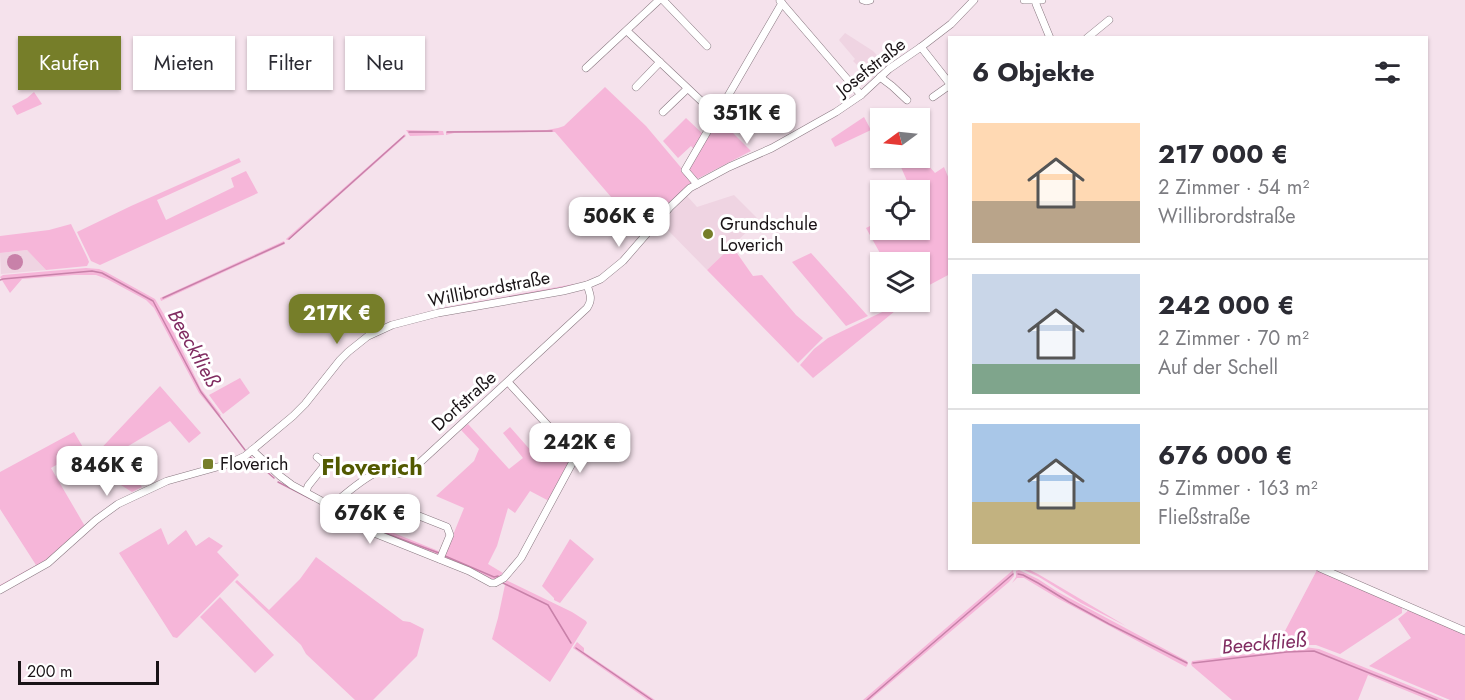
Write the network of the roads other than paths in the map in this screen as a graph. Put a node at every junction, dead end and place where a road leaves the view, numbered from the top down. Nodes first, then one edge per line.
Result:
1 (661, 0) edge
2 (863, 0) edge
3 (870, 0) edge
4 (974, 0) edge
5 (1024, 0) edge
6 (1042, 0) edge
7 (1036, 1) edge
8 (781, 2) edge
9 (1109, 20) dead end
10 (627, 31) junction
11 (1049, 36) edge
12 (1089, 36) edge
13 (707, 46) dead end
14 (921, 47) junction
15 (660, 62) junction
16 (586, 68) dead end
17 (880, 77) junction
18 (948, 81) edge
19 (948, 86) edge
20 (636, 87) dead end
21 (687, 88) junction
22 (861, 95) junction
23 (933, 97) dead end
24 (907, 100) dead end
25 (663, 112) dead end
26 (716, 115) junction
27 (697, 184) junction
28 (657, 222) joint
29 (587, 285) junction
30 (508, 382) junction
31 (252, 450) junction
32 (317, 457) dead end
33 (306, 492) junction
34 (331, 506) junction
35 (394, 506) dead end
36 (440, 559) junction
37 (1325, 570) edge
38 (0, 590) edge
39 (1465, 631) edge

1 - 10 street
1 - 13 street
2 - 3 street
4 - 14 street, Josefstraße
5 - 7 street
6 - 7 street
7 - 11 street
8 - 22 street
8 - 26 street
9 - 12 street
10 - 15 street
10 - 16 street
14 - 17 street, Josefstraße
14 - 18 street
15 - 20 street
15 - 21 street
17 - 22 street, Josefstraße
17 - 24 street
19 - 23 street
21 - 25 street
21 - 26 street
22 - 27 street, Josefstraße
26 - 27 street
27 - 28 street, Josefstraße
28 - 29 street, Willibrordstraße
29 - 30 street, Dorfstraße
29 - 31 street, Willibrordstraße
30 - 34 street, Dorfstraße
30 - 36 street
31 - 33 street
31 - 38 street, Willibrordstraße
32 - 33 street
33 - 34 street
34 - 36 street
35 - 36 street
37 - 39 street

